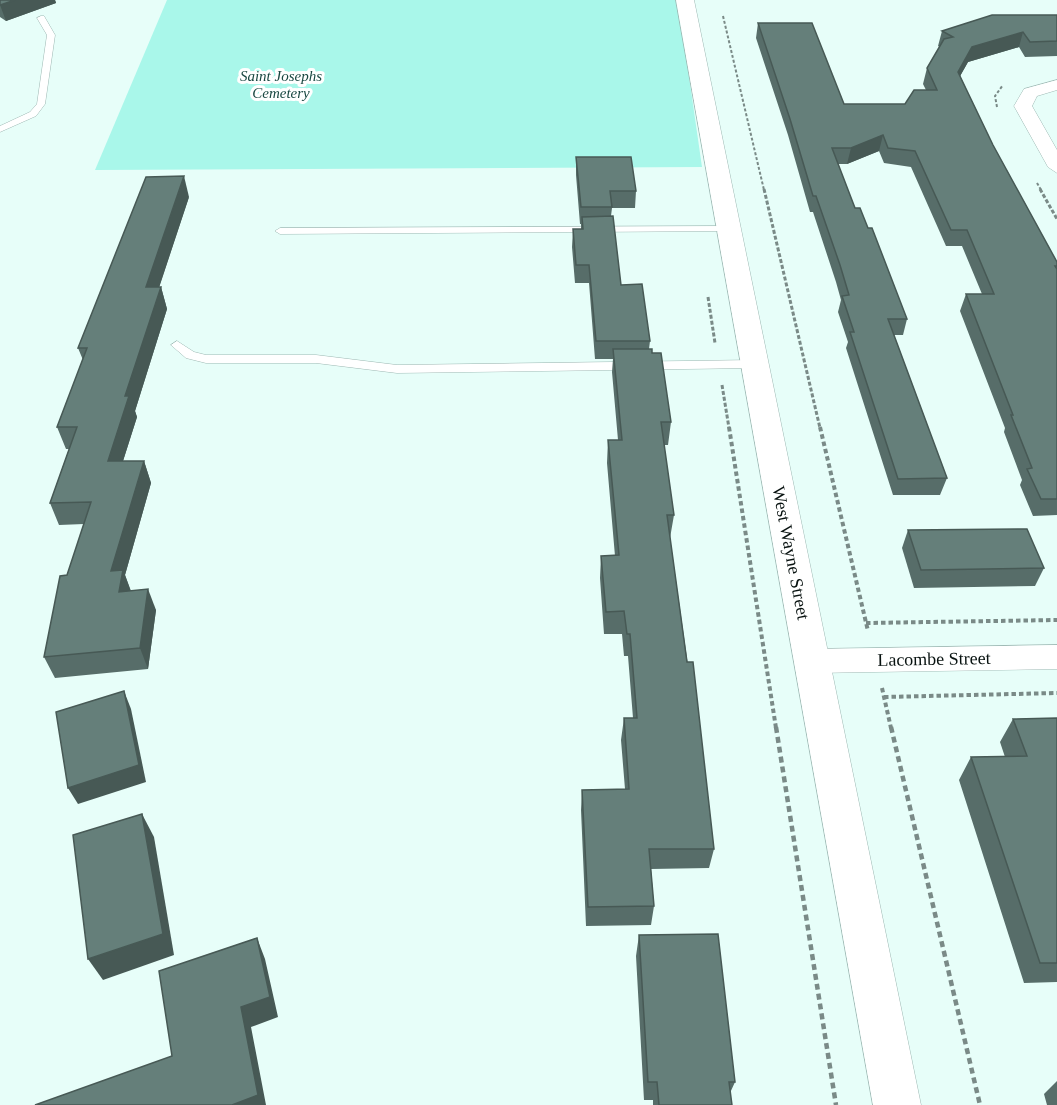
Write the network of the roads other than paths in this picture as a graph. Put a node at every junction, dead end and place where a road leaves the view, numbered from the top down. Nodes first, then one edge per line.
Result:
1 (686, 0) edge
2 (41, 18) dead end
3 (1057, 85) edge
4 (0, 129) edge
5 (1057, 167) edge
6 (729, 229) junction
7 (280, 231) dead end
8 (177, 345) dead end
9 (755, 364) junction
10 (1057, 657) edge
11 (812, 661) junction
12 (897, 1105) edge

1 - 6 street, West Wayne Street
2 - 4 lane
3 - 5 street
6 - 7 lane
6 - 9 street, West Wayne Street
8 - 9 lane
9 - 11 street, West Wayne Street
10 - 11 street, Lacombe Street
11 - 12 street, West Wayne Street

